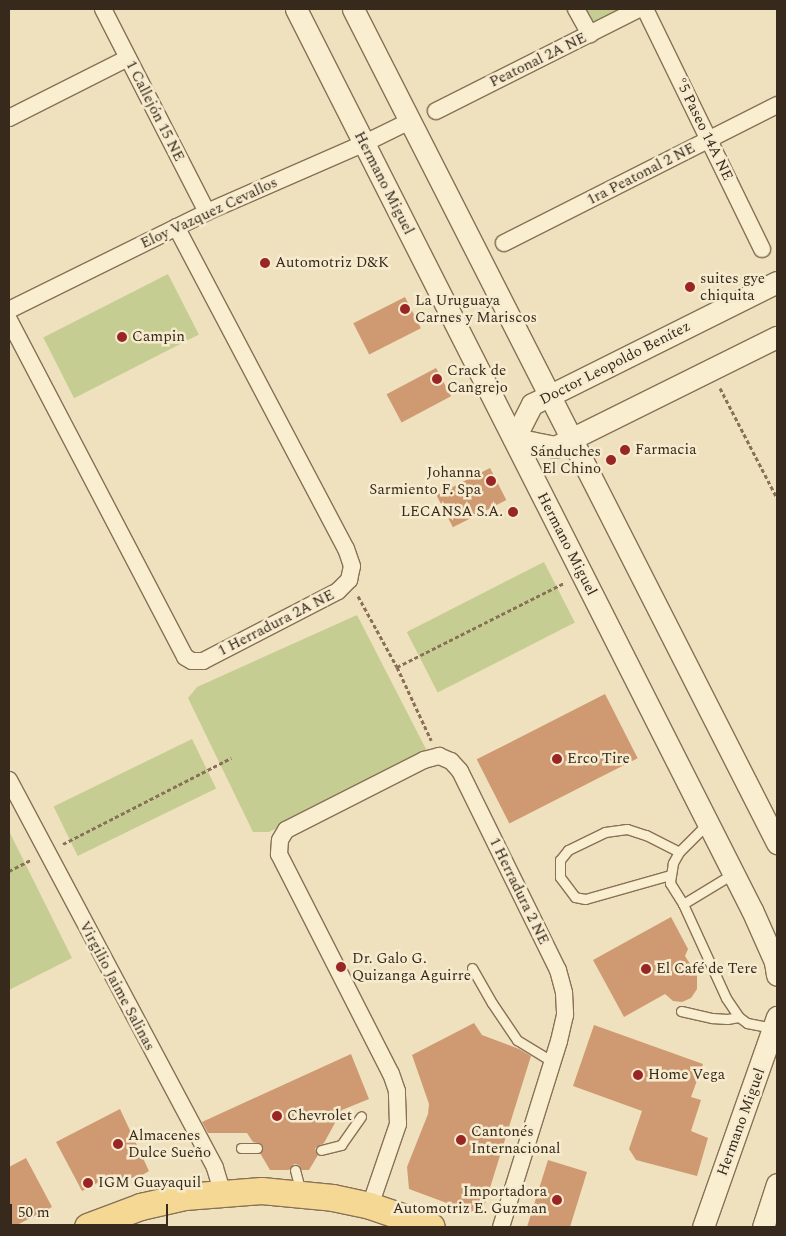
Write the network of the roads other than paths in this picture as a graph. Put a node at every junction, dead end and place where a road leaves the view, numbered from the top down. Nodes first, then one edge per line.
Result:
1 (103, 9) edge
2 (296, 9) edge
3 (353, 9) edge
4 (576, 9) edge
5 (639, 9) edge
6 (645, 9) edge
7 (590, 34) junction
8 (128, 58) junction
9 (777, 105) edge
10 (436, 111) dead end
11 (9, 118) edge
12 (412, 120) junction
13 (709, 139) junction
14 (365, 144) junction
15 (207, 212) junction
16 (176, 227) junction
17 (504, 243) dead end
18 (762, 249) dead end
19 (777, 282) edge
20 (9, 310) edge
21 (9, 320) edge
22 (777, 336) edge
23 (550, 395) junction
24 (514, 439) junction
25 (573, 439) junction
26 (9, 780) edge
27 (708, 823) junction
28 (777, 843) edge
29 (680, 852) junction
30 (734, 874) junction
31 (670, 875) junction
32 (683, 904) junction
33 (472, 968) dead end
34 (777, 975) edge
35 (681, 1011) dead end
36 (739, 1017) junction
37 (776, 1022) edge
38 (553, 1062) junction
39 (362, 1116) dead end
40 (241, 1148) dead end
41 (256, 1148) dead end
42 (320, 1150) dead end
43 (777, 1184) edge
44 (223, 1194) junction
45 (370, 1206) junction
46 (88, 1227) edge
47 (432, 1227) edge
48 (501, 1227) edge
49 (703, 1227) edge
50 (762, 1227) edge

1 - 8 street, 1 Callejón 15 NE
2 - 14 street, Hermano Miguel
3 - 12 street
4 - 7 street
5 - 7 street, Peatonal 2A NE
6 - 13 street, °5 Paseo 14A NE
7 - 10 street, Peatonal 2A NE
8 - 11 street
8 - 15 street, 1 Callejón 15 NE
9 - 13 street, 1ra Peatonal 2 NE
12 - 14 street, Eloy Vazquez Cevallos
12 - 23 street
13 - 17 street, 1ra Peatonal 2 NE
13 - 18 street, °5 Paseo 14A NE
14 - 15 street, Eloy Vazquez Cevallos
14 - 24 street, Hermano Miguel
15 - 16 street, Eloy Vazquez Cevallos
16 - 20 street, Eloy Vazquez Cevallos
16 - 21 street, 1 Herradura 2A NE
19 - 23 street, Doctor Leopoldo Benítez
22 - 25 street
23 - 24 street, Doctor Leopoldo Benítez
23 - 25 street
24 - 25 street
24 - 27 street, Hermano Miguel
25 - 28 street
26 - 44 street, Virgilio Jaime Salinas
27 - 29 lane
27 - 30 street, Hermano Miguel
29 - 31 lane
29 - 31 lane
30 - 32 lane
30 - 34 street, Hermano Miguel
31 - 32 lane
32 - 36 lane
33 - 38 lane
35 - 36 lane
36 - 37 lane
37 - 49 street, Hermano Miguel
38 - 45 street, 1 Herradura 2 NE
38 - 48 street, 1 Herradura 2 NE
39 - 42 lane
40 - 41 lane
43 - 50 street
44 - 45 main road
44 - 46 main road
45 - 47 main road

